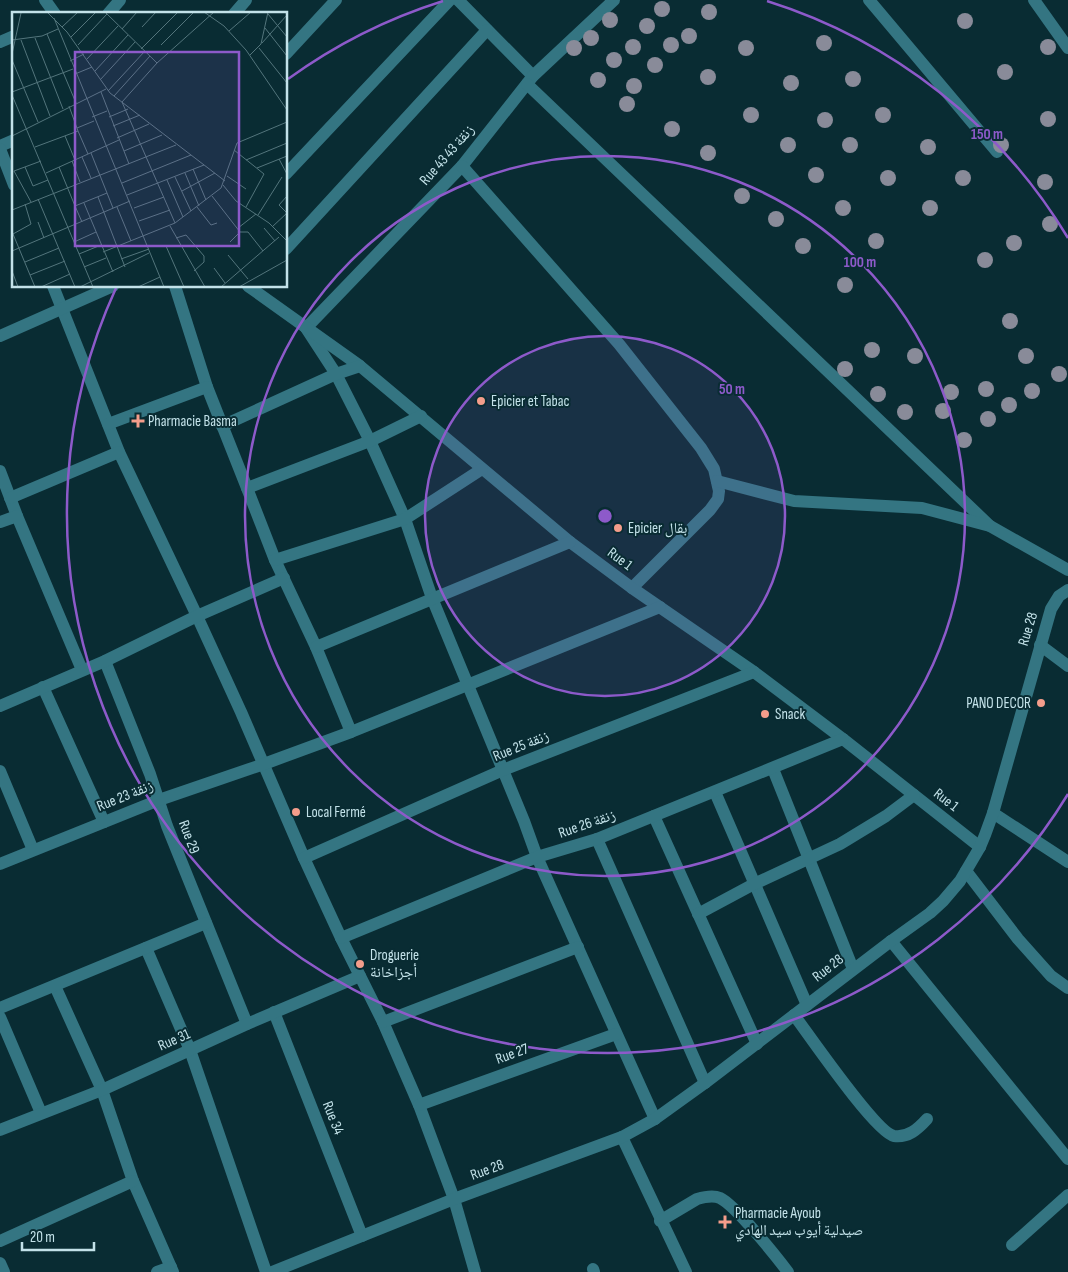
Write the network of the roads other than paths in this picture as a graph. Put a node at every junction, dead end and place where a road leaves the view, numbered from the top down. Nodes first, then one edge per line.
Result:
1 (46, 0) edge
2 (120, 0) edge
3 (246, 0) edge
4 (336, 0) edge
5 (450, 0) edge
6 (458, 0) edge
7 (614, 0) edge
8 (869, 0) edge
9 (1034, 0) edge
10 (55, 12) edge
11 (110, 12) edge
12 (236, 12) edge
13 (487, 30) junction
14 (12, 37) edge
15 (0, 42) edge
16 (1068, 48) edge
17 (288, 52) edge
18 (530, 80) junction
19 (12, 141) edge
20 (0, 147) edge
21 (997, 152) dead end
22 (462, 166) junction
23 (288, 172) edge
24 (12, 180) edge
25 (288, 247) edge
26 (54, 288) edge
27 (109, 288) edge
28 (176, 288) edge
29 (251, 288) edge
30 (62, 310) junction
31 (306, 328) junction
32 (0, 335) edge
33 (360, 366) junction
34 (336, 374) junction
35 (207, 387) junction
36 (421, 416) junction
37 (108, 424) junction
38 (222, 426) junction
39 (370, 441) junction
40 (119, 452) junction
41 (482, 469) junction
42 (0, 471) edge
43 (717, 481) junction
44 (247, 488) junction
45 (10, 498) junction
46 (17, 516) junction
47 (405, 519) junction
48 (0, 522) edge
49 (990, 526) junction
50 (570, 542) junction
51 (276, 560) junction
52 (1068, 570) edge
53 (284, 578) junction
54 (632, 588) junction
55 (1068, 590) edge
56 (432, 598) junction
57 (660, 608) junction
58 (197, 616) junction
59 (1040, 644) junction
60 (316, 647) junction
61 (105, 661) junction
62 (1068, 666) edge
63 (82, 670) junction
64 (754, 672) junction
65 (468, 686) junction
66 (43, 687) junction
67 (0, 706) edge
68 (351, 732) junction
69 (843, 739) junction
70 (264, 764) junction
71 (773, 769) junction
72 (504, 770) junction
73 (0, 771) edge
74 (715, 792) junction
75 (914, 795) junction
76 (158, 800) junction
77 (993, 813) junction
78 (654, 816) junction
79 (104, 822) junction
80 (597, 839) junction
81 (980, 847) junction
82 (33, 850) junction
83 (537, 857) junction
84 (304, 858) junction
85 (809, 858) junction
86 (1068, 862) edge
87 (0, 864) edge
88 (966, 871) junction
89 (754, 884) junction
90 (698, 914) junction
91 (206, 923) junction
92 (341, 938) junction
93 (891, 941) junction
94 (578, 947) junction
95 (146, 948) junction
96 (853, 969) junction
97 (360, 976) junction
98 (55, 986) junction
99 (1068, 988) edge
100 (807, 1005) junction
101 (0, 1008) edge
102 (274, 1012) junction
103 (794, 1015) junction
104 (0, 1017) edge
105 (383, 1022) junction
106 (247, 1024) junction
107 (616, 1034) junction
108 (757, 1044) junction
109 (190, 1050) junction
110 (706, 1083) junction
111 (102, 1090) junction
112 (419, 1105) junction
113 (41, 1114) junction
114 (655, 1119) junction
115 (927, 1120) dead end
116 (0, 1130) edge
117 (622, 1137) junction
118 (1067, 1154) edge
119 (133, 1181) junction
120 (1068, 1195) edge
121 (454, 1199) junction
122 (660, 1221) junction
123 (362, 1236) junction
124 (0, 1241) edge
125 (1012, 1245) dead end
126 (0, 1263) edge
127 (172, 1269) edge
128 (4, 1272) edge
129 (157, 1272) edge
130 (266, 1272) edge
131 (272, 1272) edge
132 (475, 1272) edge
133 (686, 1272) edge
134 (788, 1272) edge

1 - 10 street
2 - 11 street
3 - 12 street
4 - 17 street
5 - 23 street
6 - 13 street
7 - 18 street, Rue 43 زنقة 43
8 - 21 street
9 - 16 street
13 - 18 street
13 - 25 street
14 - 15 street
18 - 22 street, Rue 43 زنقة 43
18 - 49 street
19 - 20 street
20 - 24 street
22 - 31 street, Rue 43 زنقة 43
22 - 43 street
26 - 30 street
27 - 30 street
28 - 35 street
29 - 31 street, Rue 1
30 - 32 street
30 - 37 street
31 - 33 street, Rue 1
31 - 34 street
33 - 34 street
33 - 36 street, Rue 1
34 - 38 street
34 - 39 street
35 - 37 street
35 - 38 street
36 - 39 street
36 - 41 street, Rue 1
37 - 40 street
38 - 44 street
39 - 44 street
39 - 47 street
40 - 45 street
40 - 58 street
41 - 47 street
41 - 50 street, Rue 1
42 - 45 street
43 - 49 street
43 - 54 street
44 - 51 street
45 - 46 street
46 - 48 street
46 - 63 street
47 - 51 street
47 - 56 street
49 - 52 street
50 - 54 street, Rue 1
50 - 56 street
51 - 53 street
53 - 58 street
53 - 60 street
54 - 57 street, Rue 1
55 - 59 street, Rue 28
56 - 60 street
56 - 65 street
57 - 64 street, Rue 1
57 - 65 street, Rue 23 زنقة
58 - 61 street
58 - 70 street
59 - 62 street
59 - 77 street, Rue 28
60 - 68 street
61 - 63 street
61 - 76 street, Rue 29
63 - 66 street
64 - 69 street, Rue 1
64 - 72 street, Rue 25 زنقة
65 - 68 street, Rue 23 زنقة
65 - 72 street
66 - 67 street
66 - 79 street
68 - 70 street, Rue 23 زنقة
69 - 71 street, Rue 26 زنقة
69 - 75 street, Rue 1
70 - 76 street, Rue 23 زنقة
70 - 84 street
71 - 74 street, Rue 26 زنقة
71 - 85 street
72 - 83 street
72 - 84 street, Rue 25 زنقة
73 - 82 street
74 - 78 street, Rue 26 زنقة
74 - 89 street
75 - 81 street, Rue 1
75 - 85 street
76 - 79 street, Rue 23 زنقة
76 - 91 street, Rue 29
77 - 81 street, Rue 28
77 - 86 street
78 - 80 street, Rue 26 زنقة
78 - 90 street
79 - 82 street, Rue 23 زنقة
80 - 83 street, Rue 26 زنقة
80 - 110 street
81 - 88 street, Rue 28
82 - 87 street, Rue 23 زنقة
83 - 92 street, Rue 26 زنقة
83 - 94 street
84 - 92 street
85 - 89 street
85 - 96 street
88 - 93 street, Rue 28
88 - 99 street
89 - 90 street
89 - 100 street
90 - 108 street
91 - 95 street
91 - 106 street, Rue 29
92 - 97 street
93 - 96 street, Rue 28
93 - 118 street
94 - 105 street
94 - 107 street
95 - 98 street
95 - 109 street
96 - 100 street, Rue 28
97 - 102 street, Rue 31
97 - 105 street
98 - 101 street
98 - 111 street
100 - 103 street, Rue 28
102 - 106 street, Rue 31
102 - 123 street, Rue 34
103 - 108 street, Rue 28
103 - 115 street
104 - 113 street
105 - 112 street
106 - 109 street, Rue 31
107 - 112 street, Rue 27
107 - 114 street
108 - 110 street, Rue 28
109 - 111 street, Rue 31
109 - 130 street
110 - 114 street, Rue 28
111 - 113 street, Rue 31
111 - 119 street
112 - 121 street
113 - 116 street, Rue 31
114 - 117 street, Rue 28
117 - 121 street, Rue 28
117 - 122 street
119 - 124 street
119 - 127 street
120 - 125 street
121 - 123 street, Rue 28
121 - 132 street
122 - 133 street
122 - 134 street
123 - 131 street, Rue 28
126 - 128 street
127 - 129 street

